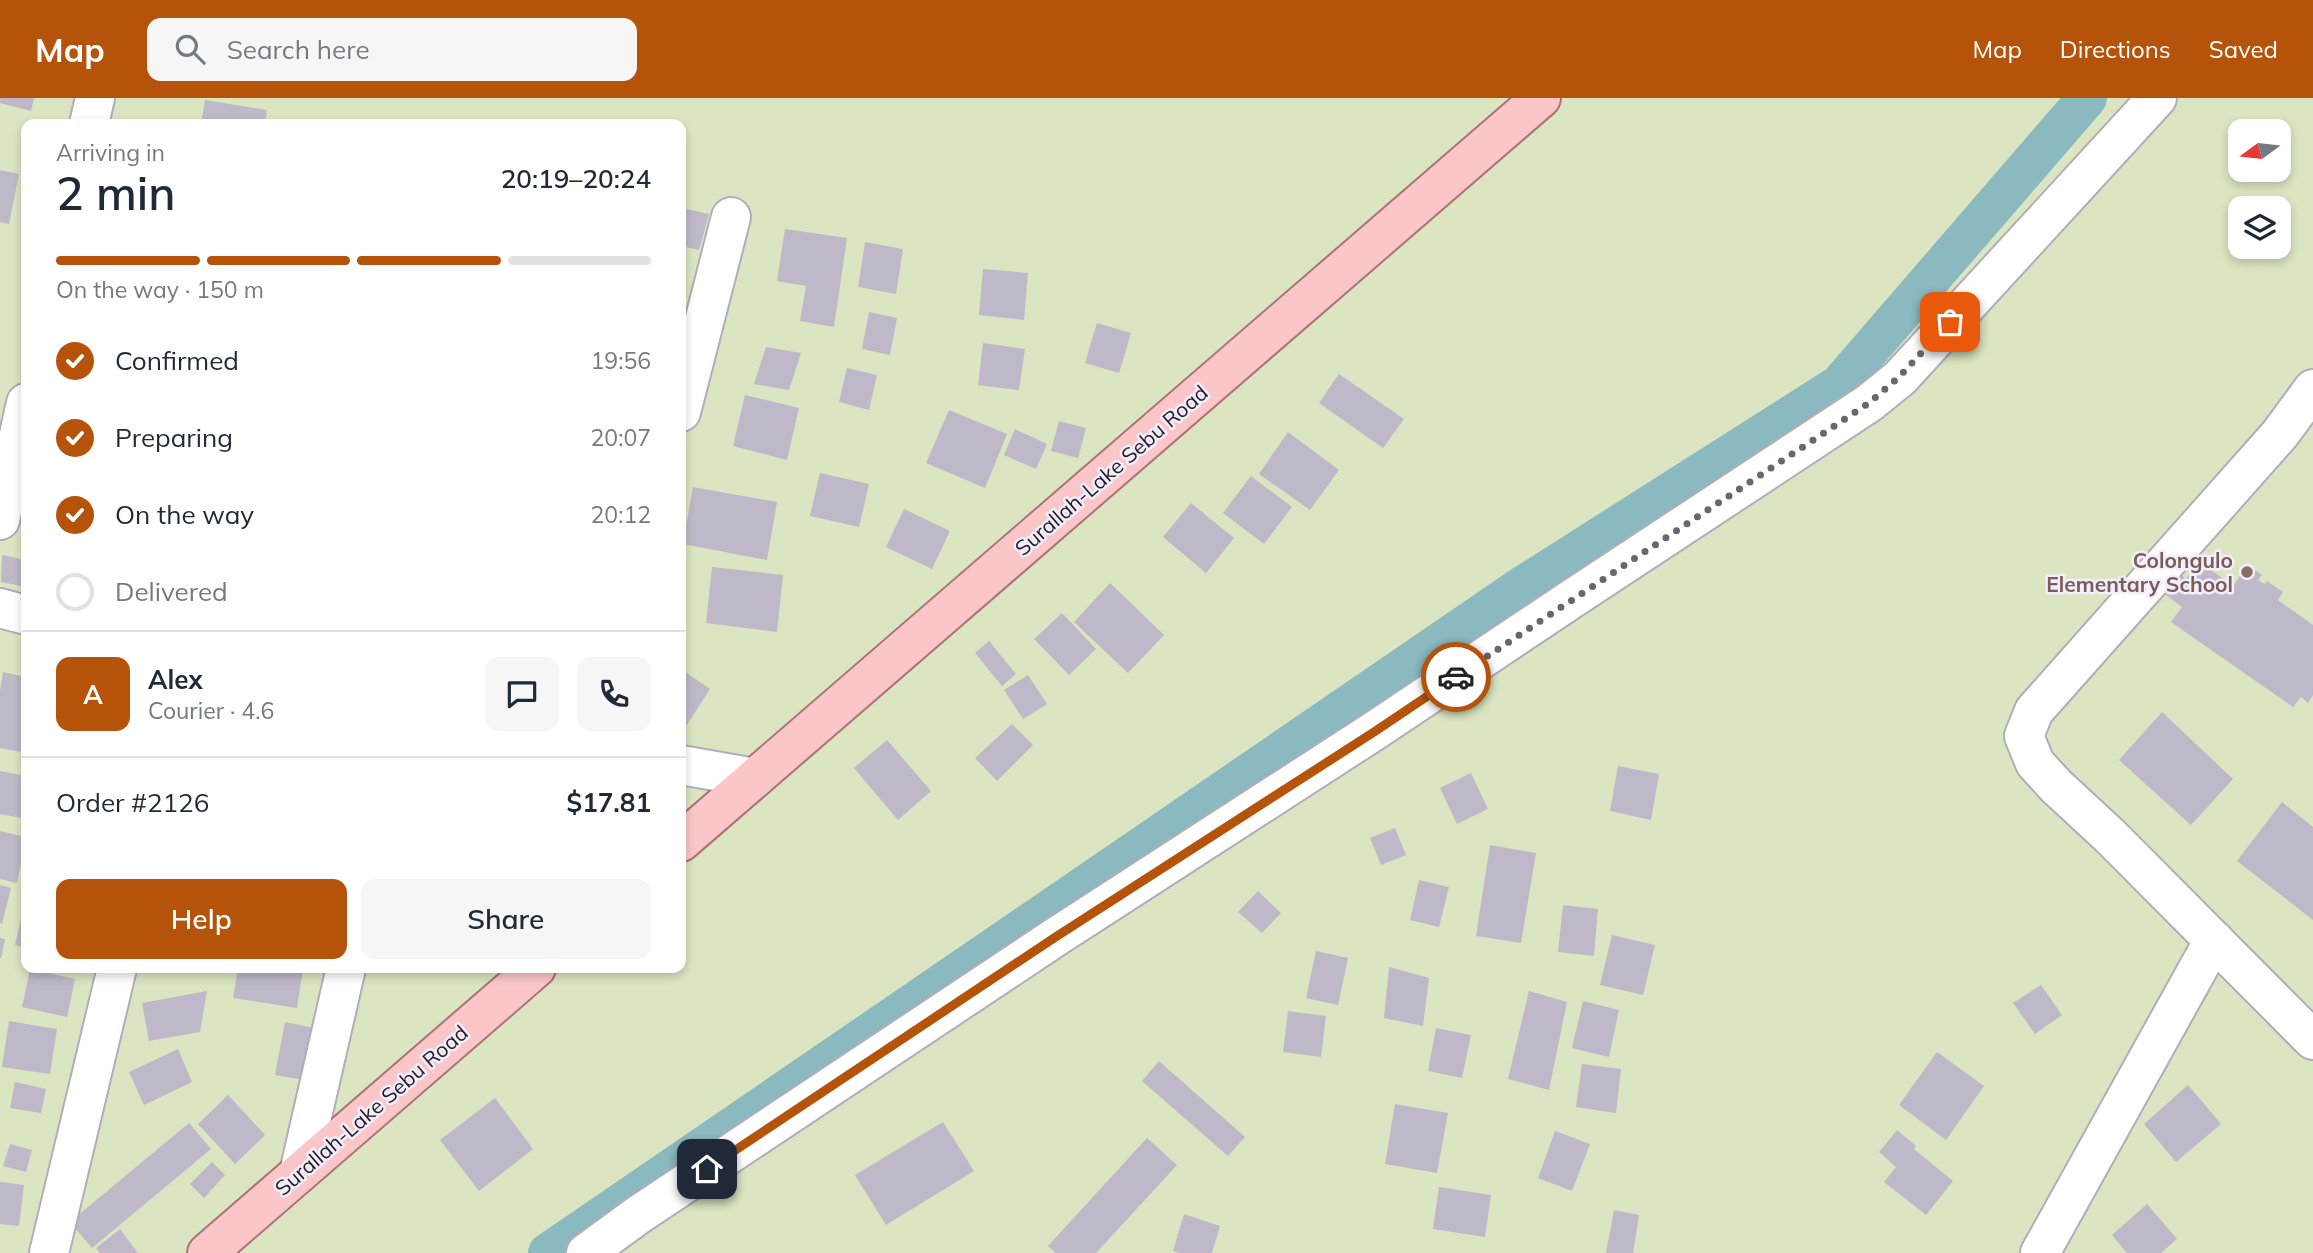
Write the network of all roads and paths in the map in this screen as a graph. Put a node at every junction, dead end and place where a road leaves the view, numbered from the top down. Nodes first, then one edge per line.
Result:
1 (95, 98) edge
2 (1541, 98) edge
3 (2157, 98) edge
4 (90, 119) edge
5 (732, 217) dead end
6 (2313, 389) edge
7 (686, 393) edge
8 (21, 426) edge
9 (0, 520) edge
10 (0, 608) edge
11 (21, 614) edge
12 (686, 766) edge
13 (755, 778) junction
14 (686, 838) edge
15 (2214, 940) junction
16 (116, 973) edge
17 (345, 973) edge
18 (530, 973) edge
19 (2313, 1040) edge
20 (299, 1173) junction
21 (49, 1253) edge
22 (207, 1253) edge
23 (586, 1253) edge
24 (2040, 1253) edge

1 - 4 street
2 - 13 main road, Surallah-Lake Sebu Road
3 - 23 street
5 - 7 street
6 - 15 street
8 - 9 street
10 - 11 street
12 - 13 street
13 - 14 main road, Surallah-Lake Sebu Road
15 - 19 street
15 - 24 street
16 - 21 street
17 - 20 street
18 - 20 main road, Surallah-Lake Sebu Road
20 - 22 main road, Surallah-Lake Sebu Road

